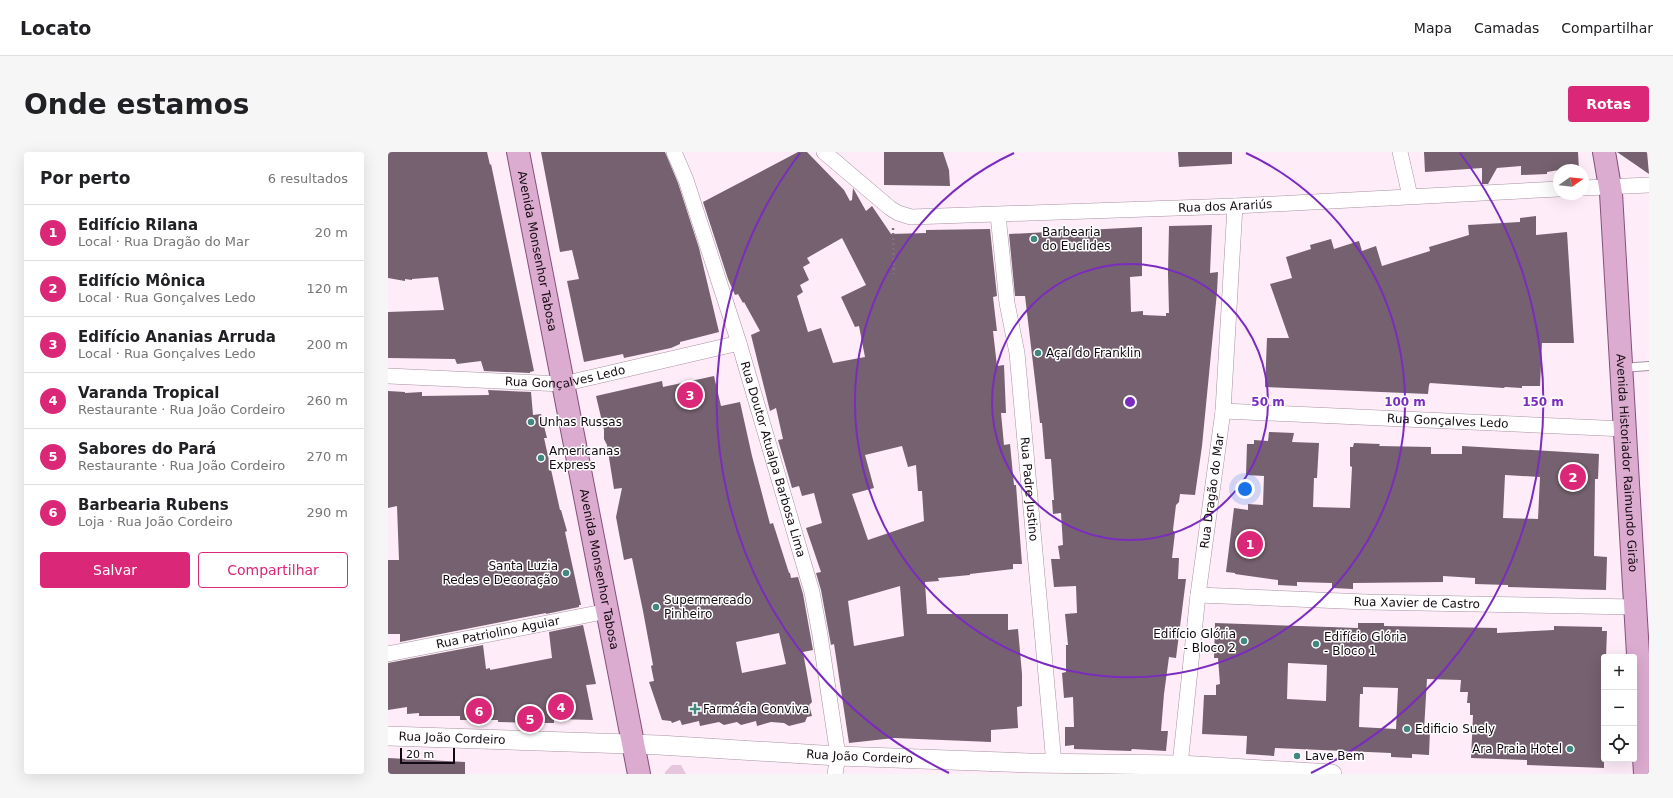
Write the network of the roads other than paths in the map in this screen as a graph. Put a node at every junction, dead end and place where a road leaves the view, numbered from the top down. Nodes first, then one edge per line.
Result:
1 (518, 152) edge
2 (674, 152) edge
3 (824, 152) edge
4 (1400, 152) edge
5 (1604, 152) edge
6 (1649, 185) edge
7 (1611, 186) junction
8 (1589, 188) edge
9 (1553, 189) edge
10 (1410, 196) junction
11 (1235, 206) junction
12 (998, 215) junction
13 (740, 343) junction
14 (1649, 366) edge
15 (1622, 368) junction
16 (388, 376) edge
17 (563, 384) junction
18 (1224, 412) junction
19 (1625, 429) junction
20 (1198, 595) junction
21 (1635, 607) junction
22 (608, 611) junction
23 (388, 654) edge
24 (388, 736) edge
25 (634, 744) junction
26 (1054, 764) junction
27 (836, 765) edge
28 (1029, 769) edge
29 (1178, 770) edge
30 (639, 774) edge
31 (1332, 774) edge
32 (1645, 774) edge

1 - 17 main road, Avenida Monsenhor Tabosa
2 - 13 street, Rua Doutor Atualpa Barbosa Lima
3 - 12 street, Rua dos Arariús
4 - 10 street
5 - 7 main road, Avenida Historiador Raimundo Girão
6 - 7 street
7 - 8 street
7 - 15 main road, Avenida Historiador Raimundo Girão
9 - 10 street, Rua dos Arariús
10 - 11 street, Rua dos Arariús
11 - 12 street, Rua dos Arariús
11 - 18 street, Rua Dragão do Mar
12 - 26 street, Rua Padre Justino
13 - 17 street, Rua Gonçalves Ledo
13 - 27 street, Rua Doutor Atualpa Barbosa Lima
14 - 15 lane
15 - 19 main road, Avenida Historiador Raimundo Girão
16 - 17 street, Rua Gonçalves Ledo
17 - 22 main road, Avenida Monsenhor Tabosa
18 - 19 street, Rua Gonçalves Ledo
18 - 20 street, Rua Dragão do Mar
19 - 21 main road, Avenida Historiador Raimundo Girão
20 - 21 street, Rua Xavier de Castro
20 - 29 street, Rua Dragão do Mar
21 - 32 main road, Avenida Historiador Raimundo Girão
22 - 23 street, Rua Patriolino Aguiar
22 - 25 main road, Avenida Monsenhor Tabosa
24 - 25 street, Rua João Cordeiro
25 - 27 street, Rua João Cordeiro
25 - 30 main road, Avenida Monsenhor Tabosa
26 - 28 street, Rua João Cordeiro
26 - 29 street, Rua João Cordeiro
27 - 28 street, Rua João Cordeiro
29 - 31 street, Rua João Cordeiro

